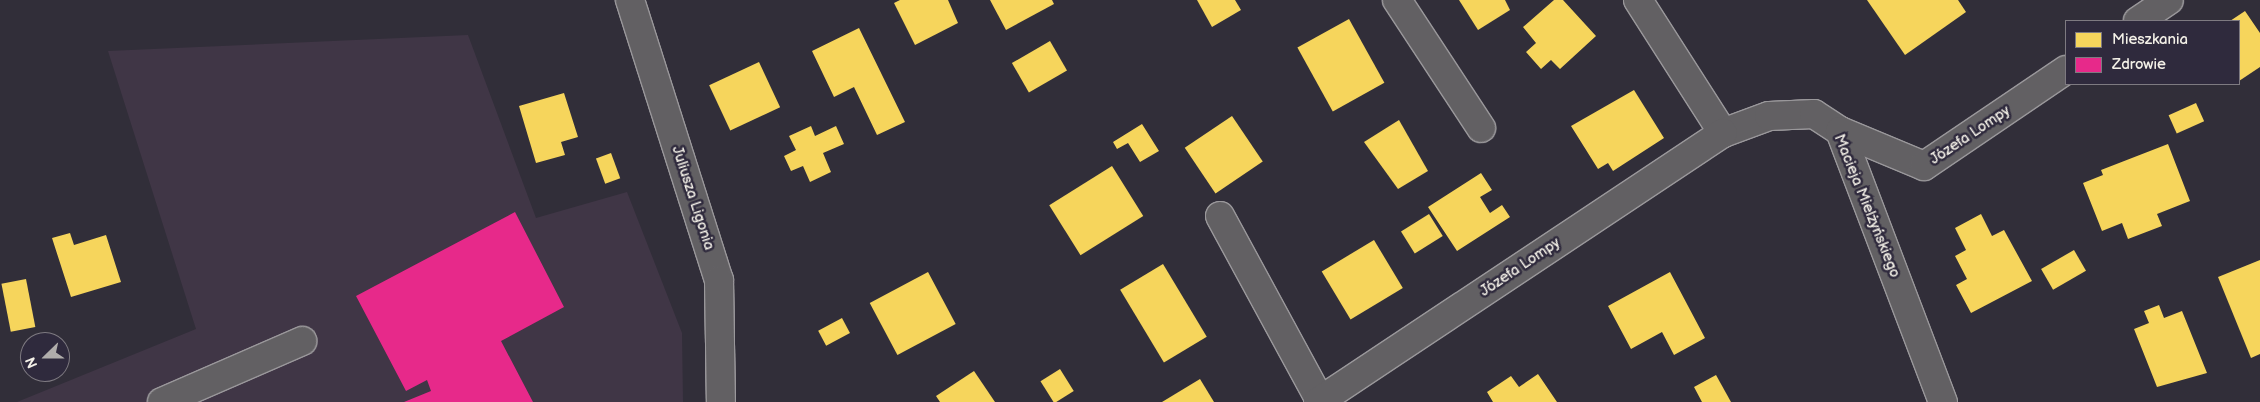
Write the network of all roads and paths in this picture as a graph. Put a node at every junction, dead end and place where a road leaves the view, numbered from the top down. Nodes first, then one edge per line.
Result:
1 (630, 0) edge
2 (1397, 0) edge
3 (1638, 0) edge
4 (2169, 0) edge
5 (2139, 20) edge
6 (2065, 71) edge
7 (1481, 128) dead end
8 (1840, 131) junction
9 (1723, 133) junction
10 (1220, 216) dead end
11 (302, 341) dead end
12 (1320, 401) edge
13 (162, 402) edge
14 (721, 402) edge
15 (1943, 402) edge

1 - 14 street, Juliusza Ligonia
2 - 7 street
3 - 9 street
4 - 5 street
6 - 8 street, Józefa Lompy
8 - 9 street, Macieja Mielżyńskiego
8 - 15 street, Macieja Mielżyńskiego
9 - 12 street, Józefa Lompy
10 - 12 street
11 - 13 street

